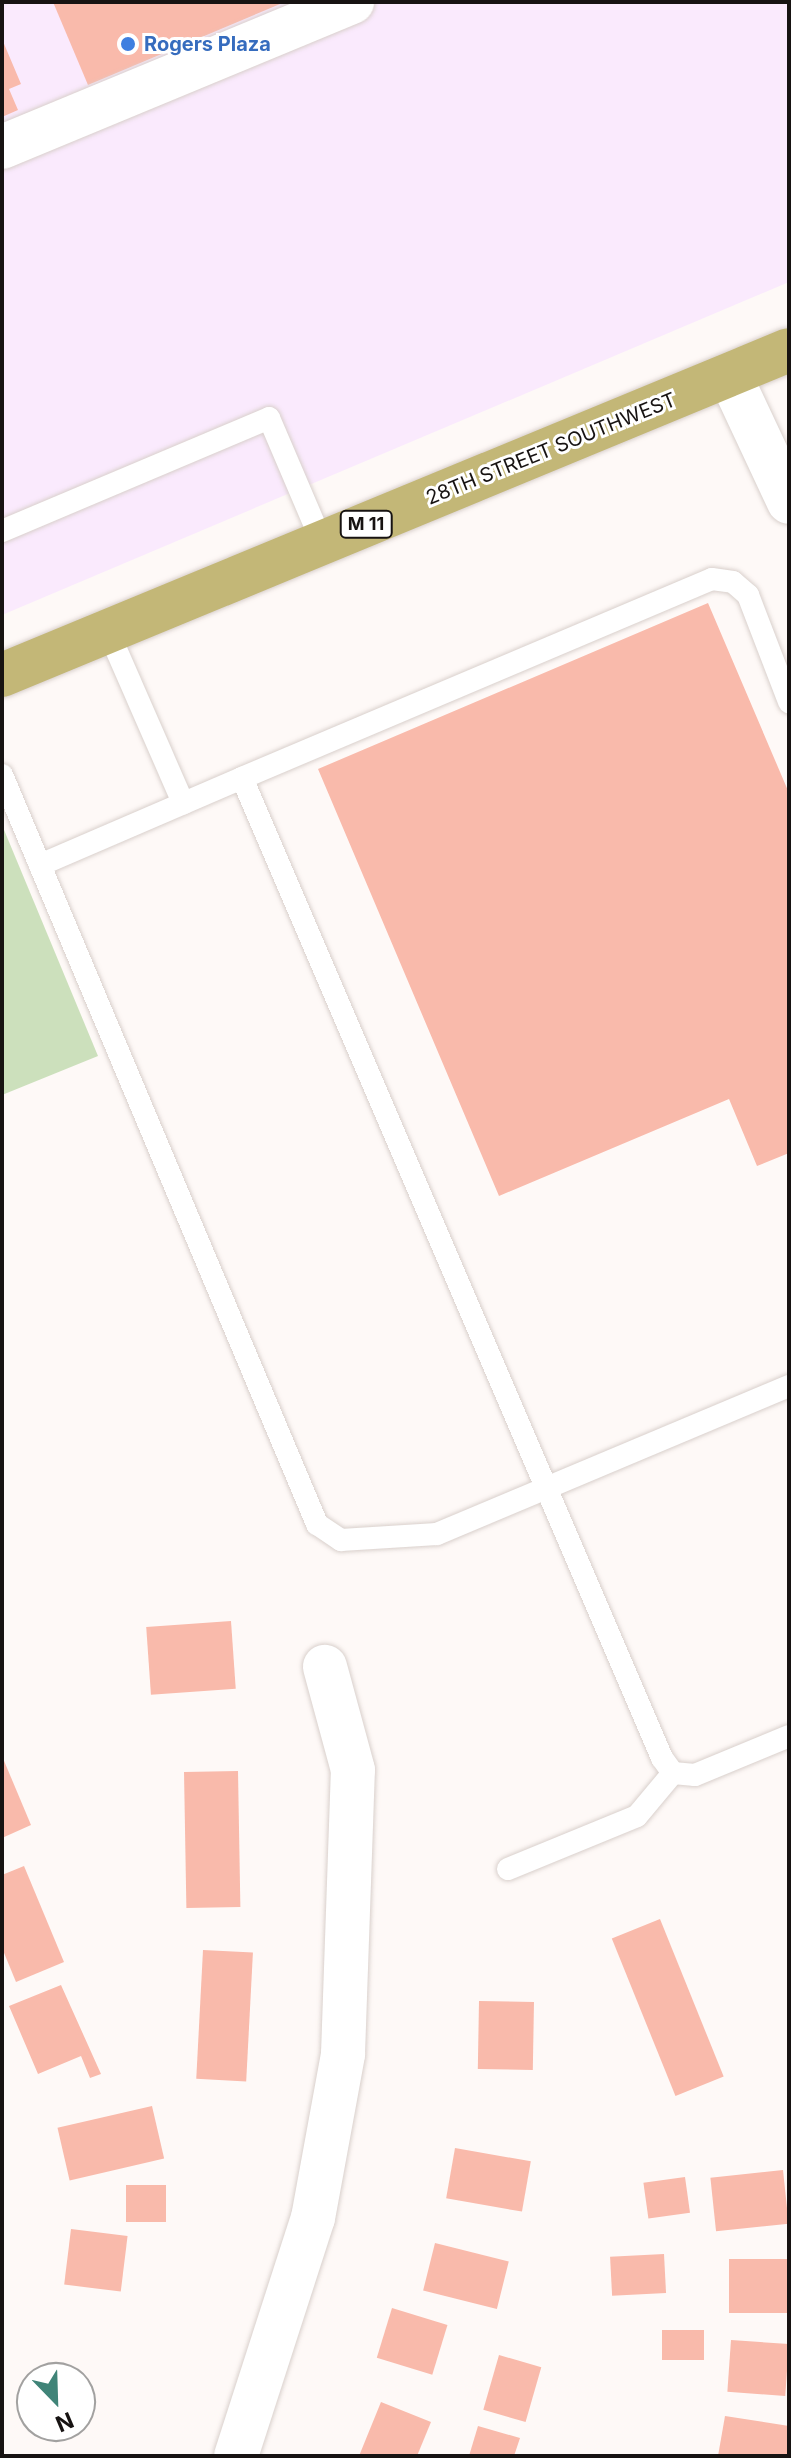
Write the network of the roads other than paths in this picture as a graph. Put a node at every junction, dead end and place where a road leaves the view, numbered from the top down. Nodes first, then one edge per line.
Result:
1 (352, 2) edge
2 (2, 147) edge
3 (789, 350) edge
4 (730, 376) junction
5 (789, 502) edge
6 (2, 531) edge
7 (322, 542) junction
8 (108, 631) junction
9 (2, 675) edge
10 (789, 702) edge
11 (2, 775) edge
12 (242, 778) junction
13 (183, 803) junction
14 (40, 865) junction
15 (789, 1386) edge
16 (549, 1487) junction
17 (325, 1667) dead end
18 (789, 1736) edge
19 (673, 1773) junction
20 (508, 1869) dead end
21 (236, 2456) edge

1 - 2 street
3 - 4 main road, 28TH STREET SOUTHWEST / M 11
4 - 5 street
4 - 7 main road, 28TH STREET SOUTHWEST / M 11
6 - 7 lane
7 - 8 main road, 28TH STREET SOUTHWEST / M 11
8 - 9 main road, 28TH STREET SOUTHWEST / M 11
8 - 13 lane
10 - 12 lane
11 - 14 lane
12 - 13 lane
12 - 16 lane
13 - 14 lane
14 - 16 lane
15 - 16 lane
16 - 19 lane
17 - 21 street
18 - 19 lane
19 - 20 lane

